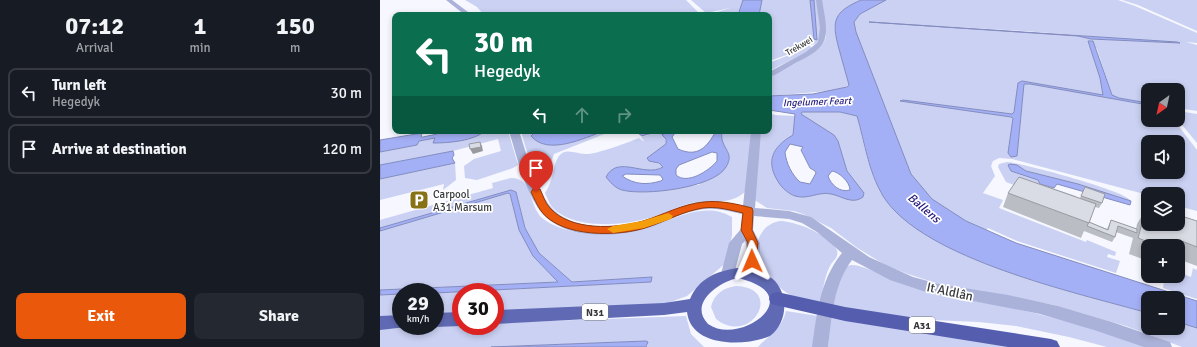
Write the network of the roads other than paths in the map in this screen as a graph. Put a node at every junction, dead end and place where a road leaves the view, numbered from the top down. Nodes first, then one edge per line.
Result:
1 (449, 0) edge
2 (819, 0) edge
3 (466, 12) edge
4 (772, 73) edge
5 (515, 134) edge
6 (756, 134) edge
7 (748, 211) junction
8 (746, 230) junction
9 (850, 252) junction
10 (728, 274) junction
11 (755, 275) junction
12 (777, 299) junction
13 (695, 304) junction
14 (825, 311) junction
15 (504, 317) edge
16 (392, 322) edge
17 (380, 323) edge
18 (716, 343) edge
19 (748, 343) edge
20 (820, 347) edge
21 (1051, 347) edge
22 (1164, 347) edge

1 - 3 street
2 - 4 street, Trekwei
5 - 7 street, It Aldlân
6 - 7 street
7 - 8 street
7 - 9 street, It Aldlân
8 - 10 street
8 - 11 street
9 - 14 street
9 - 22 street, It Aldlân
10 - 11 highway
10 - 13 highway
11 - 12 highway
12 - 14 highway, A31
12 - 19 highway
13 - 15 highway, N31
13 - 18 highway
14 - 20 street
14 - 21 highway, A31
16 - 17 highway
18 - 19 highway

